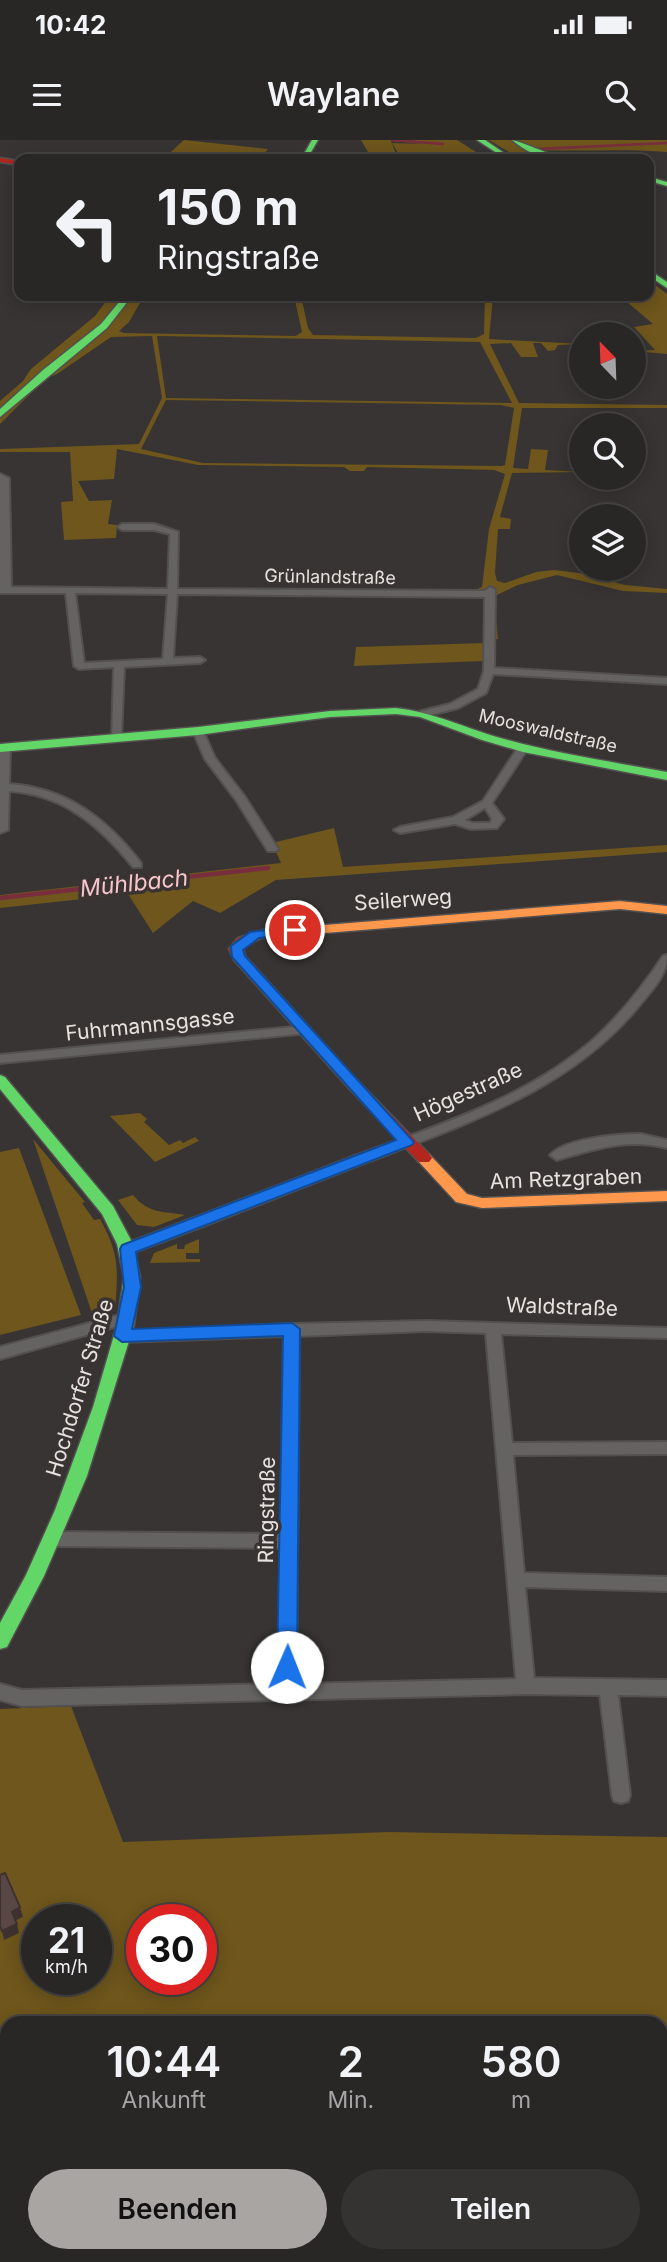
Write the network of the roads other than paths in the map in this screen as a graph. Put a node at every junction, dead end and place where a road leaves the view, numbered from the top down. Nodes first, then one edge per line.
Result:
1 (466, 140) edge
2 (480, 140) edge
3 (514, 140) edge
4 (487, 154) edge
5 (502, 154) edge
6 (540, 154) edge
7 (125, 301) edge
8 (0, 414) edge
9 (0, 477) edge
10 (122, 527) dead end
11 (2, 541) edge
12 (3, 590) edge
13 (70, 591) junction
14 (170, 591) junction
15 (168, 660) junction
16 (200, 660) dead end
17 (119, 664) junction
18 (489, 671) junction
19 (667, 681) edge
20 (422, 714) junction
21 (198, 731) junction
22 (116, 738) junction
23 (3, 748) edge
24 (523, 748) junction
25 (667, 776) edge
26 (3, 787) junction
27 (487, 803) junction
28 (456, 820) junction
29 (2, 830) edge
30 (400, 830) dead end
31 (272, 849) dead end
32 (137, 865) dead end
33 (667, 910) edge
34 (667, 959) edge
35 (304, 1030) junction
36 (0, 1059) edge
37 (0, 1080) edge
38 (407, 1142) junction
39 (667, 1144) edge
40 (557, 1155) dead end
41 (667, 1196) edge
42 (128, 1249) junction
43 (127, 1318) junction
44 (493, 1328) junction
45 (292, 1329) junction
46 (667, 1333) edge
47 (122, 1336) junction
48 (0, 1353) edge
49 (667, 1448) edge
50 (503, 1449) junction
51 (52, 1539) junction
52 (289, 1541) junction
53 (517, 1580) junction
54 (667, 1584) edge
55 (0, 1641) edge
56 (526, 1686) junction
57 (667, 1688) edge
58 (608, 1689) junction
59 (287, 1691) junction
60 (0, 1692) edge
61 (621, 1795) dead end

1 - 4 main road
2 - 5 main road
3 - 6 main road
7 - 8 main road
9 - 11 street
10 - 14 street
11 - 12 street
12 - 13 street, Grünlandstraße
13 - 14 street, Grünlandstraße
13 - 17 street
14 - 15 street
14 - 18 street, Grünlandstraße
15 - 16 street
15 - 17 street
17 - 22 street
18 - 19 street
18 - 20 street, Mooswaldstraße
20 - 21 main road, Mooswaldstraße
20 - 24 main road, Mooswaldstraße
21 - 22 main road, Mooswaldstraße
21 - 31 street
22 - 23 main road, Mooswaldstraße
23 - 26 street
24 - 25 main road, Mooswaldstraße
24 - 27 street
26 - 29 street
26 - 32 street
27 - 28 street
27 - 28 street
28 - 30 street
33 - 35 main road, Seilerweg
34 - 38 street, Högestraße
35 - 36 street, Fuhrmannsgasse
35 - 38 main road, Seilerweg
37 - 42 main road, Hochdorfer Straße
38 - 41 main road, Am Retzgraben
38 - 42 street, Högestraße
39 - 40 street
42 - 43 main road, Hochdorfer Straße
43 - 47 main road, Hochdorfer Straße
43 - 48 street
44 - 45 street
44 - 46 street, Waldstraße
44 - 50 street, Waldstraße
45 - 47 street
45 - 52 street, Ringstraße
47 - 51 main road, Hochdorfer Straße
49 - 50 street
50 - 53 street, Waldstraße
51 - 52 street
51 - 55 main road, Hochdorfer Straße
52 - 59 street, Ringstraße
53 - 54 street
53 - 56 street, Waldstraße
56 - 58 street
56 - 59 street
57 - 58 street
58 - 61 street
59 - 60 street

